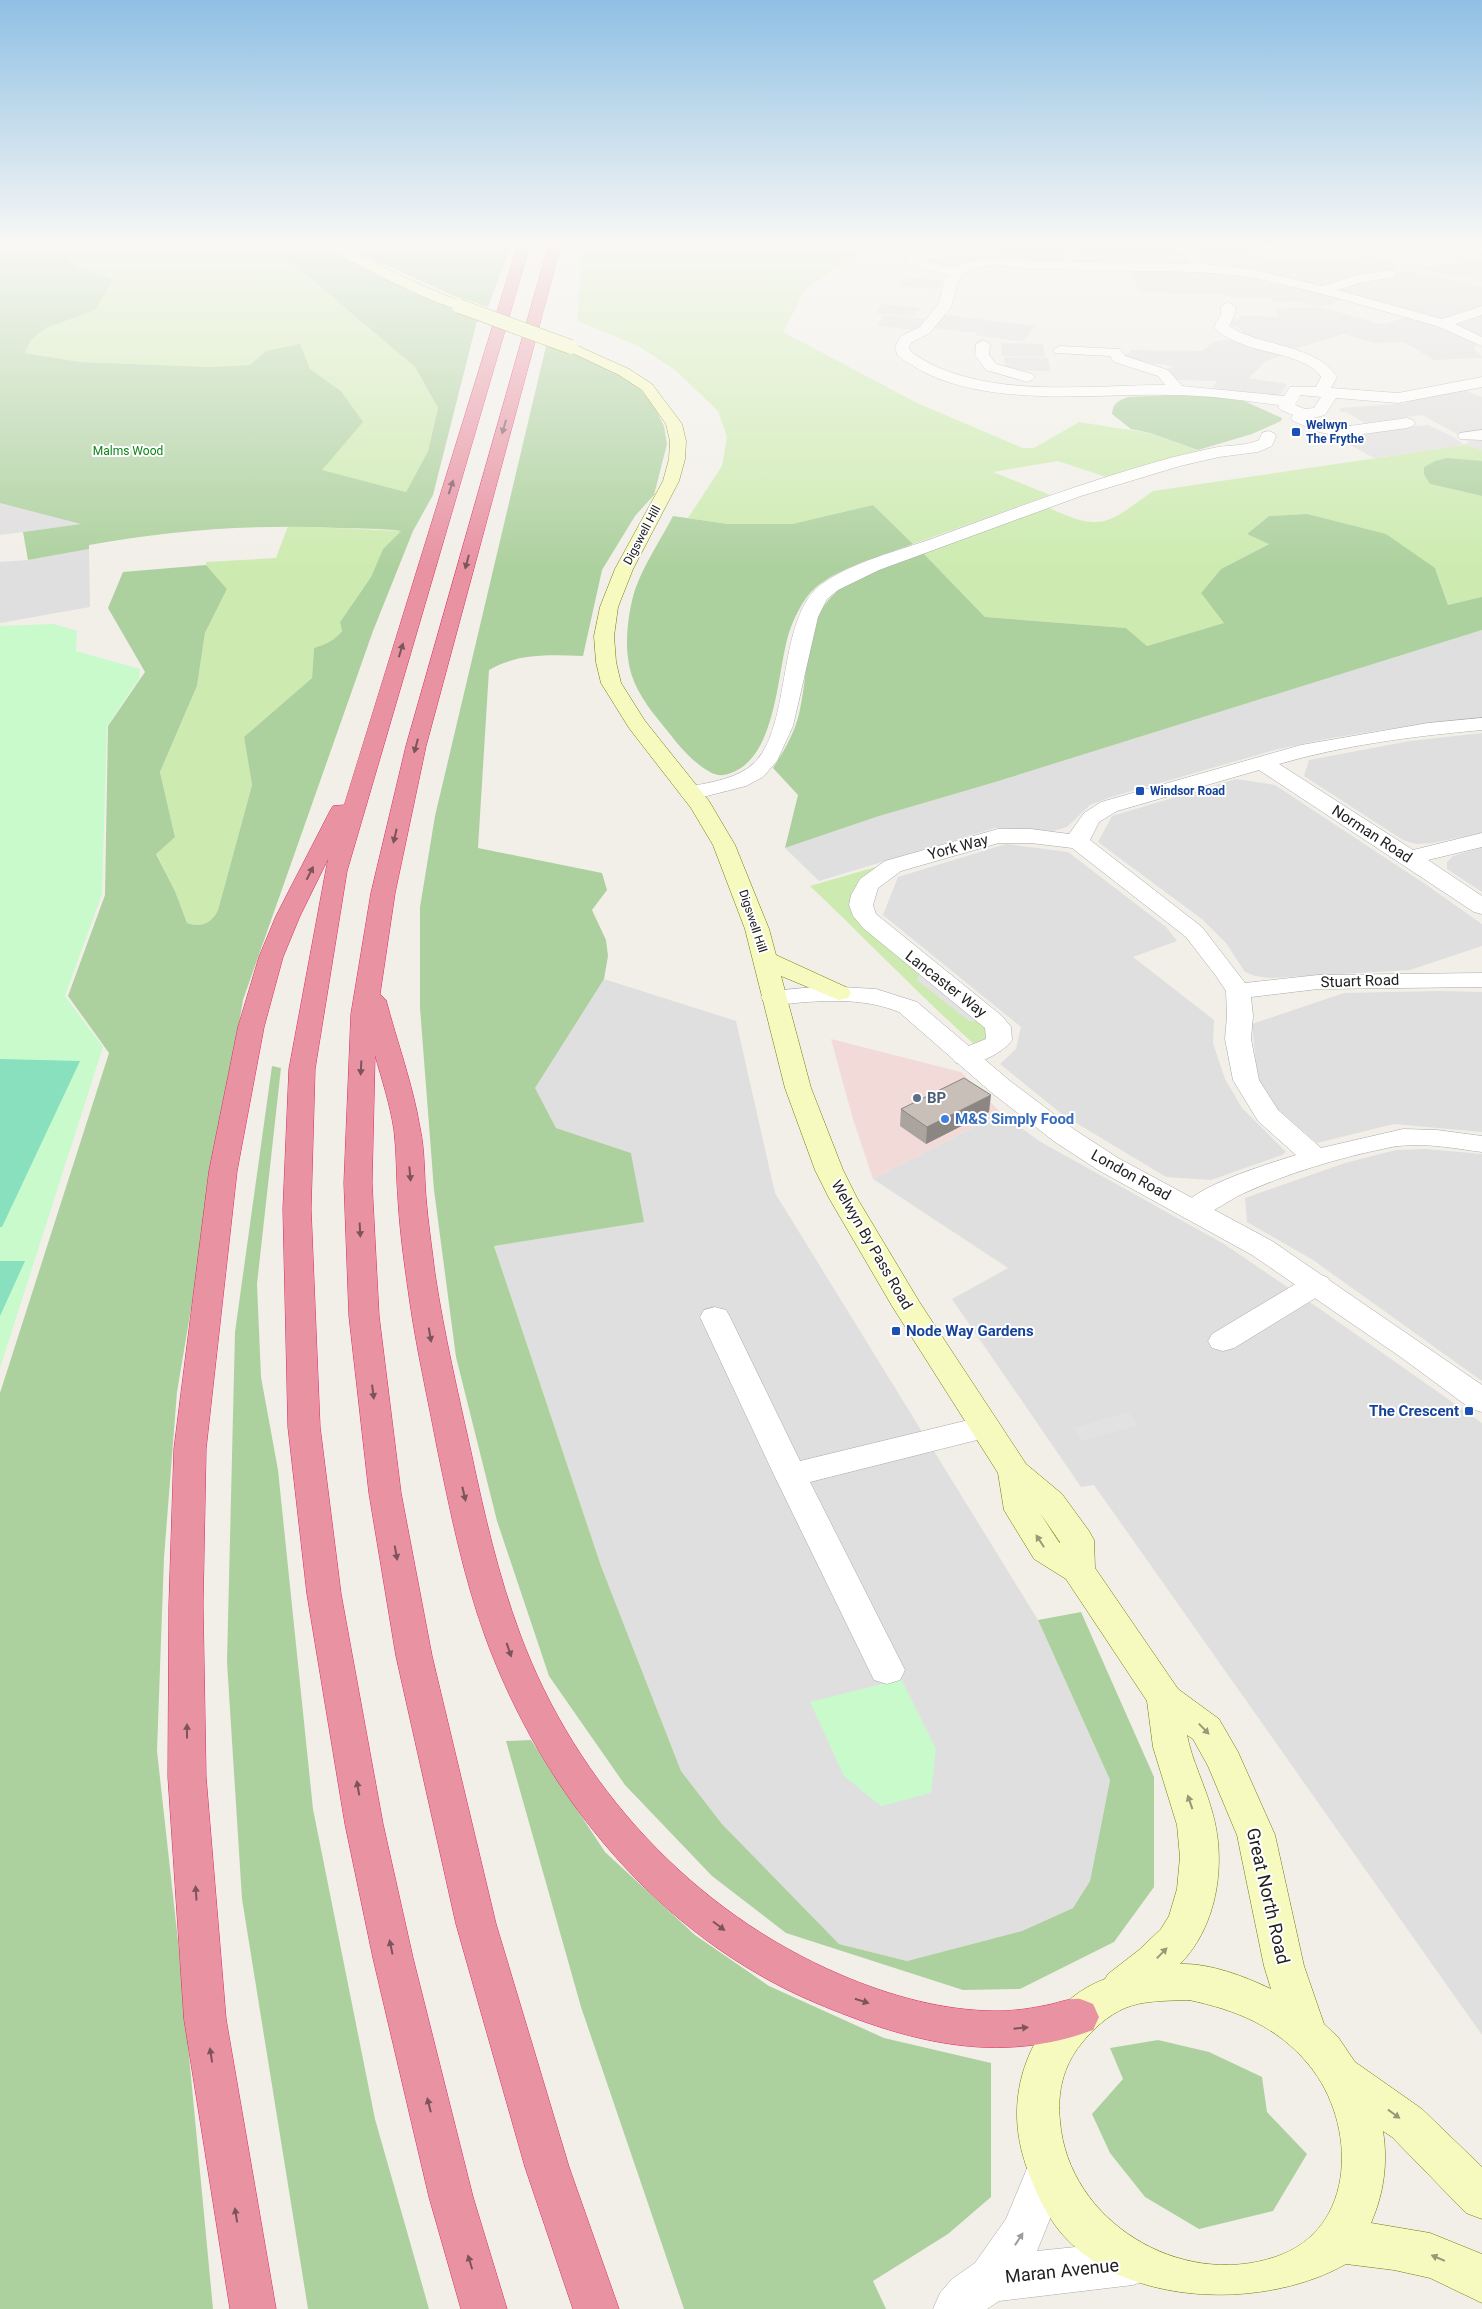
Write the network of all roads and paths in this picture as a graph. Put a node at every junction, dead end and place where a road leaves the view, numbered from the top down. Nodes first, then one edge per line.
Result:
1 (492, 353) edge
2 (525, 353) edge
3 (583, 353) edge
4 (904, 353) edge
5 (982, 353) edge
6 (1115, 353) edge
7 (1286, 353) edge
8 (1482, 382) edge
9 (1035, 389) junction
10 (1177, 390) junction
11 (1325, 392) junction
12 (1288, 401) junction
13 (1302, 416) junction
14 (1407, 423) dead end
15 (1482, 724) edge
16 (372, 749) junction
17 (1262, 762) junction
18 (691, 793) junction
19 (1482, 840) edge
20 (1078, 842) junction
21 (1410, 858) junction
22 (861, 905) joint
23 (1482, 907) edge
24 (765, 959) junction
25 (1482, 980) edge
26 (369, 984) junction
27 (1238, 991) junction
28 (839, 993) junction
29 (772, 997) junction
30 (965, 1057) junction
31 (1482, 1144) edge
32 (1315, 1158) junction
33 (1194, 1209) junction
34 (1317, 1284) junction
35 (715, 1317) dead end
36 (1223, 1341) dead end
37 (1482, 1401) edge
38 (985, 1427) junction
39 (790, 1475) junction
40 (887, 1670) dead end
41 (1165, 1699) junction
42 (1094, 2006) junction
43 (1307, 2035) junction
44 (1340, 2075) junction
45 (1048, 2169) junction
46 (1482, 2198) edge
47 (1337, 2241) junction
48 (1133, 2263) junction
49 (991, 2279) junction
50 (1482, 2280) edge
51 (253, 2309) edge
52 (484, 2309) edge
53 (596, 2309) edge
54 (956, 2309) edge

16 -> 1 highway
2 -> 26 highway
3 - 18 main road, Digswell Hill, bridge
4 - 9 street
5 - 9 street
6 - 10 street
7 - 11 street
8 - 11 street
9 - 10 street
10 - 12 street
11 - 12 street
11 - 13 street
12 - 13 street
13 - 14 street
13 - 18 street
15 - 17 street
51 -> 16 highway
52 -> 16 highway
17 - 20 street
17 - 21 street, Norman Road
18 - 24 main road, Digswell Hill
19 - 21 street
20 - 22 street, York Way
20 - 27 street
21 - 23 street, Norman Road
22 - 30 street, Lancaster Way
24 - 28 main road
24 - 29 main road, Digswell Hill
25 - 27 street, Stuart Road
26 -> 42 highway
26 -> 53 highway
27 - 32 street
28 - 29 street, London Road
28 - 30 street, London Road
29 - 38 main road, Welwyn By Pass Road
30 - 33 street, London Road
31 - 32 street
32 - 33 street
33 - 34 street, London Road
34 - 36 street
34 - 37 street, London Road
35 - 39 street
38 - 39 street
38 - 41 main road, Welwyn By Pass Road
39 - 40 street
42 -> 41 main road
41 -> 43 main road, Great North Road
42 - 43 main road
42 - 45 main road
43 - 44 main road
44 -> 46 main road
44 - 47 main road
45 - 48 main road
49 -> 45 street, Maran Avenue
47 - 48 main road
50 -> 47 main road
48 - 49 street, Maran Avenue
49 - 54 street, Maran Avenue

